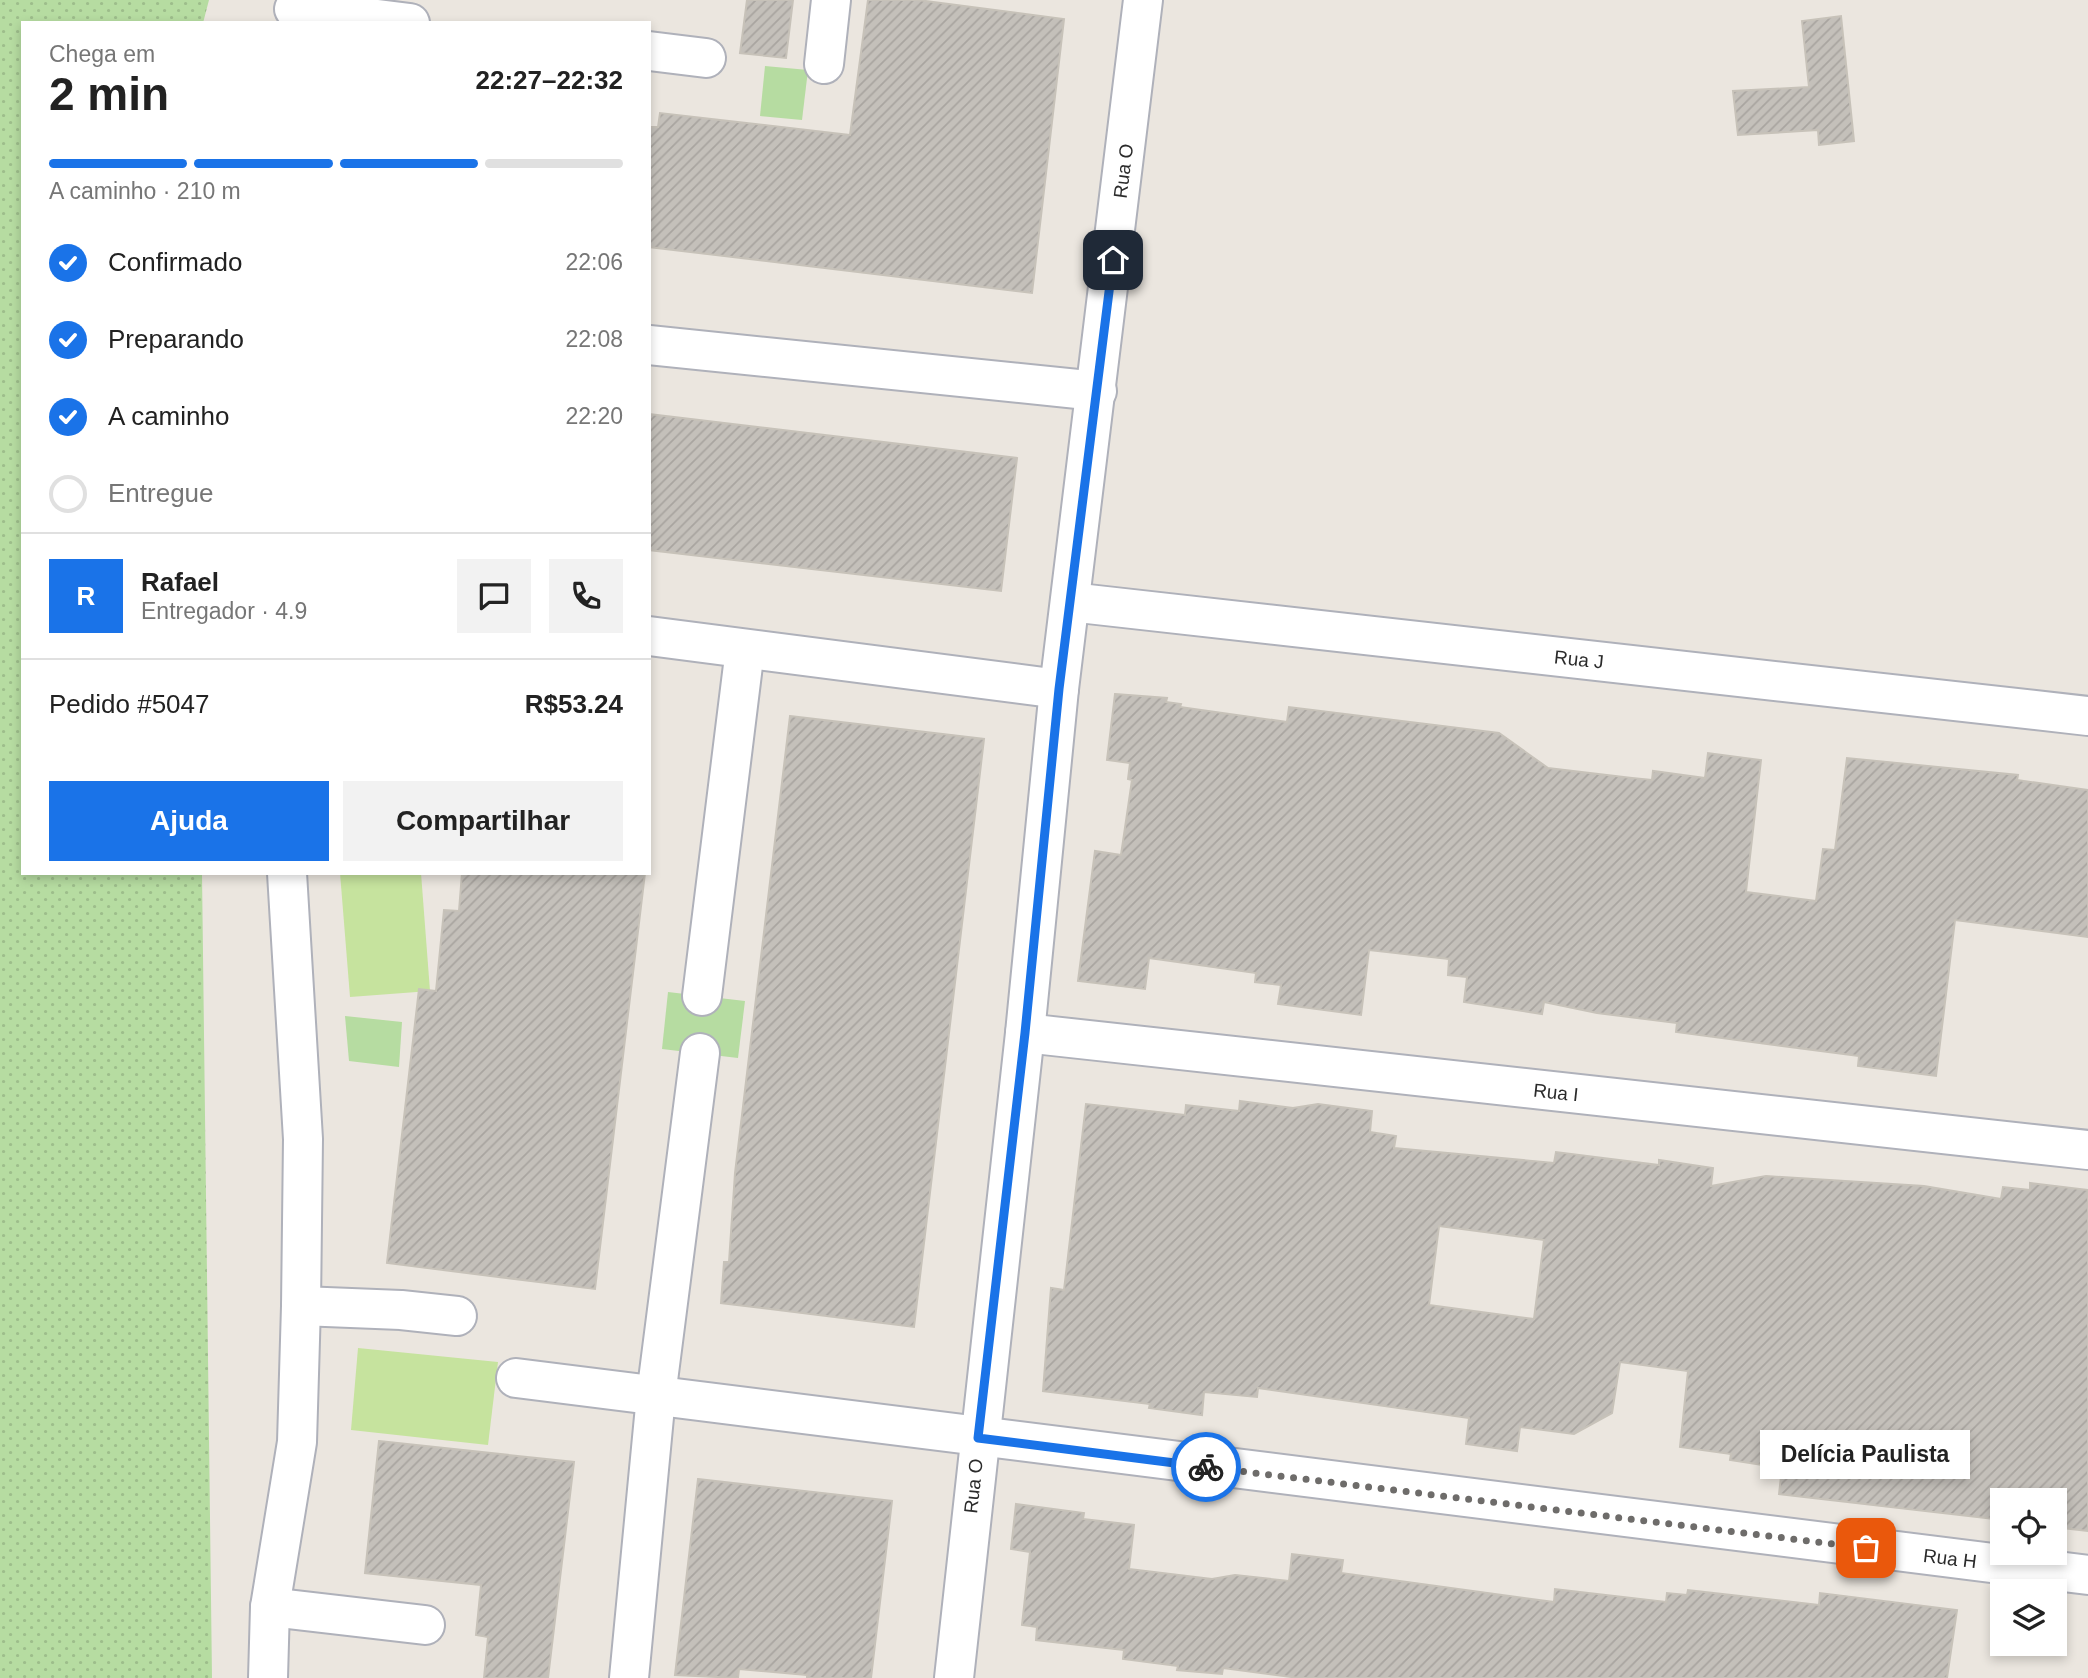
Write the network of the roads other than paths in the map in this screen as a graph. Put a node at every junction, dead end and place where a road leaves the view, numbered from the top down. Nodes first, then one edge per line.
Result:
1 (831, 0) edge
2 (1143, 0) edge
3 (294, 11) edge
4 (391, 21) edge
5 (651, 51) edge
6 (706, 58) dead end
7 (824, 64) dead end
8 (651, 345) edge
9 (1097, 391) junction
10 (1070, 602) junction
11 (651, 636) edge
12 (745, 649) junction
13 (1059, 689) junction
14 (2088, 716) edge
15 (287, 875) edge
16 (702, 996) dead end
17 (1025, 1033) junction
18 (700, 1053) dead end
19 (2088, 1150) edge
20 (301, 1306) junction
21 (457, 1316) dead end
22 (516, 1378) dead end
23 (656, 1396) junction
24 (978, 1438) junction
25 (2088, 1575) edge
26 (270, 1607) junction
27 (425, 1625) dead end
28 (268, 1678) edge
29 (628, 1678) edge
30 (954, 1678) edge

1 - 7 street
2 - 9 street, Rua O
3 - 4 street
5 - 6 street
8 - 9 street
9 - 10 street, Rua O
10 - 13 street, Rua O
10 - 14 street, Rua J
11 - 12 street
12 - 13 street
12 - 16 street
13 - 17 street, Rua O
15 - 20 street
17 - 19 street, Rua I
17 - 24 street, Rua O
18 - 23 street
20 - 21 street
20 - 26 street
22 - 23 street, Rua H
23 - 24 street, Rua H
23 - 29 street
24 - 25 street, Rua H
24 - 30 street, Rua O
26 - 27 street
26 - 28 street

